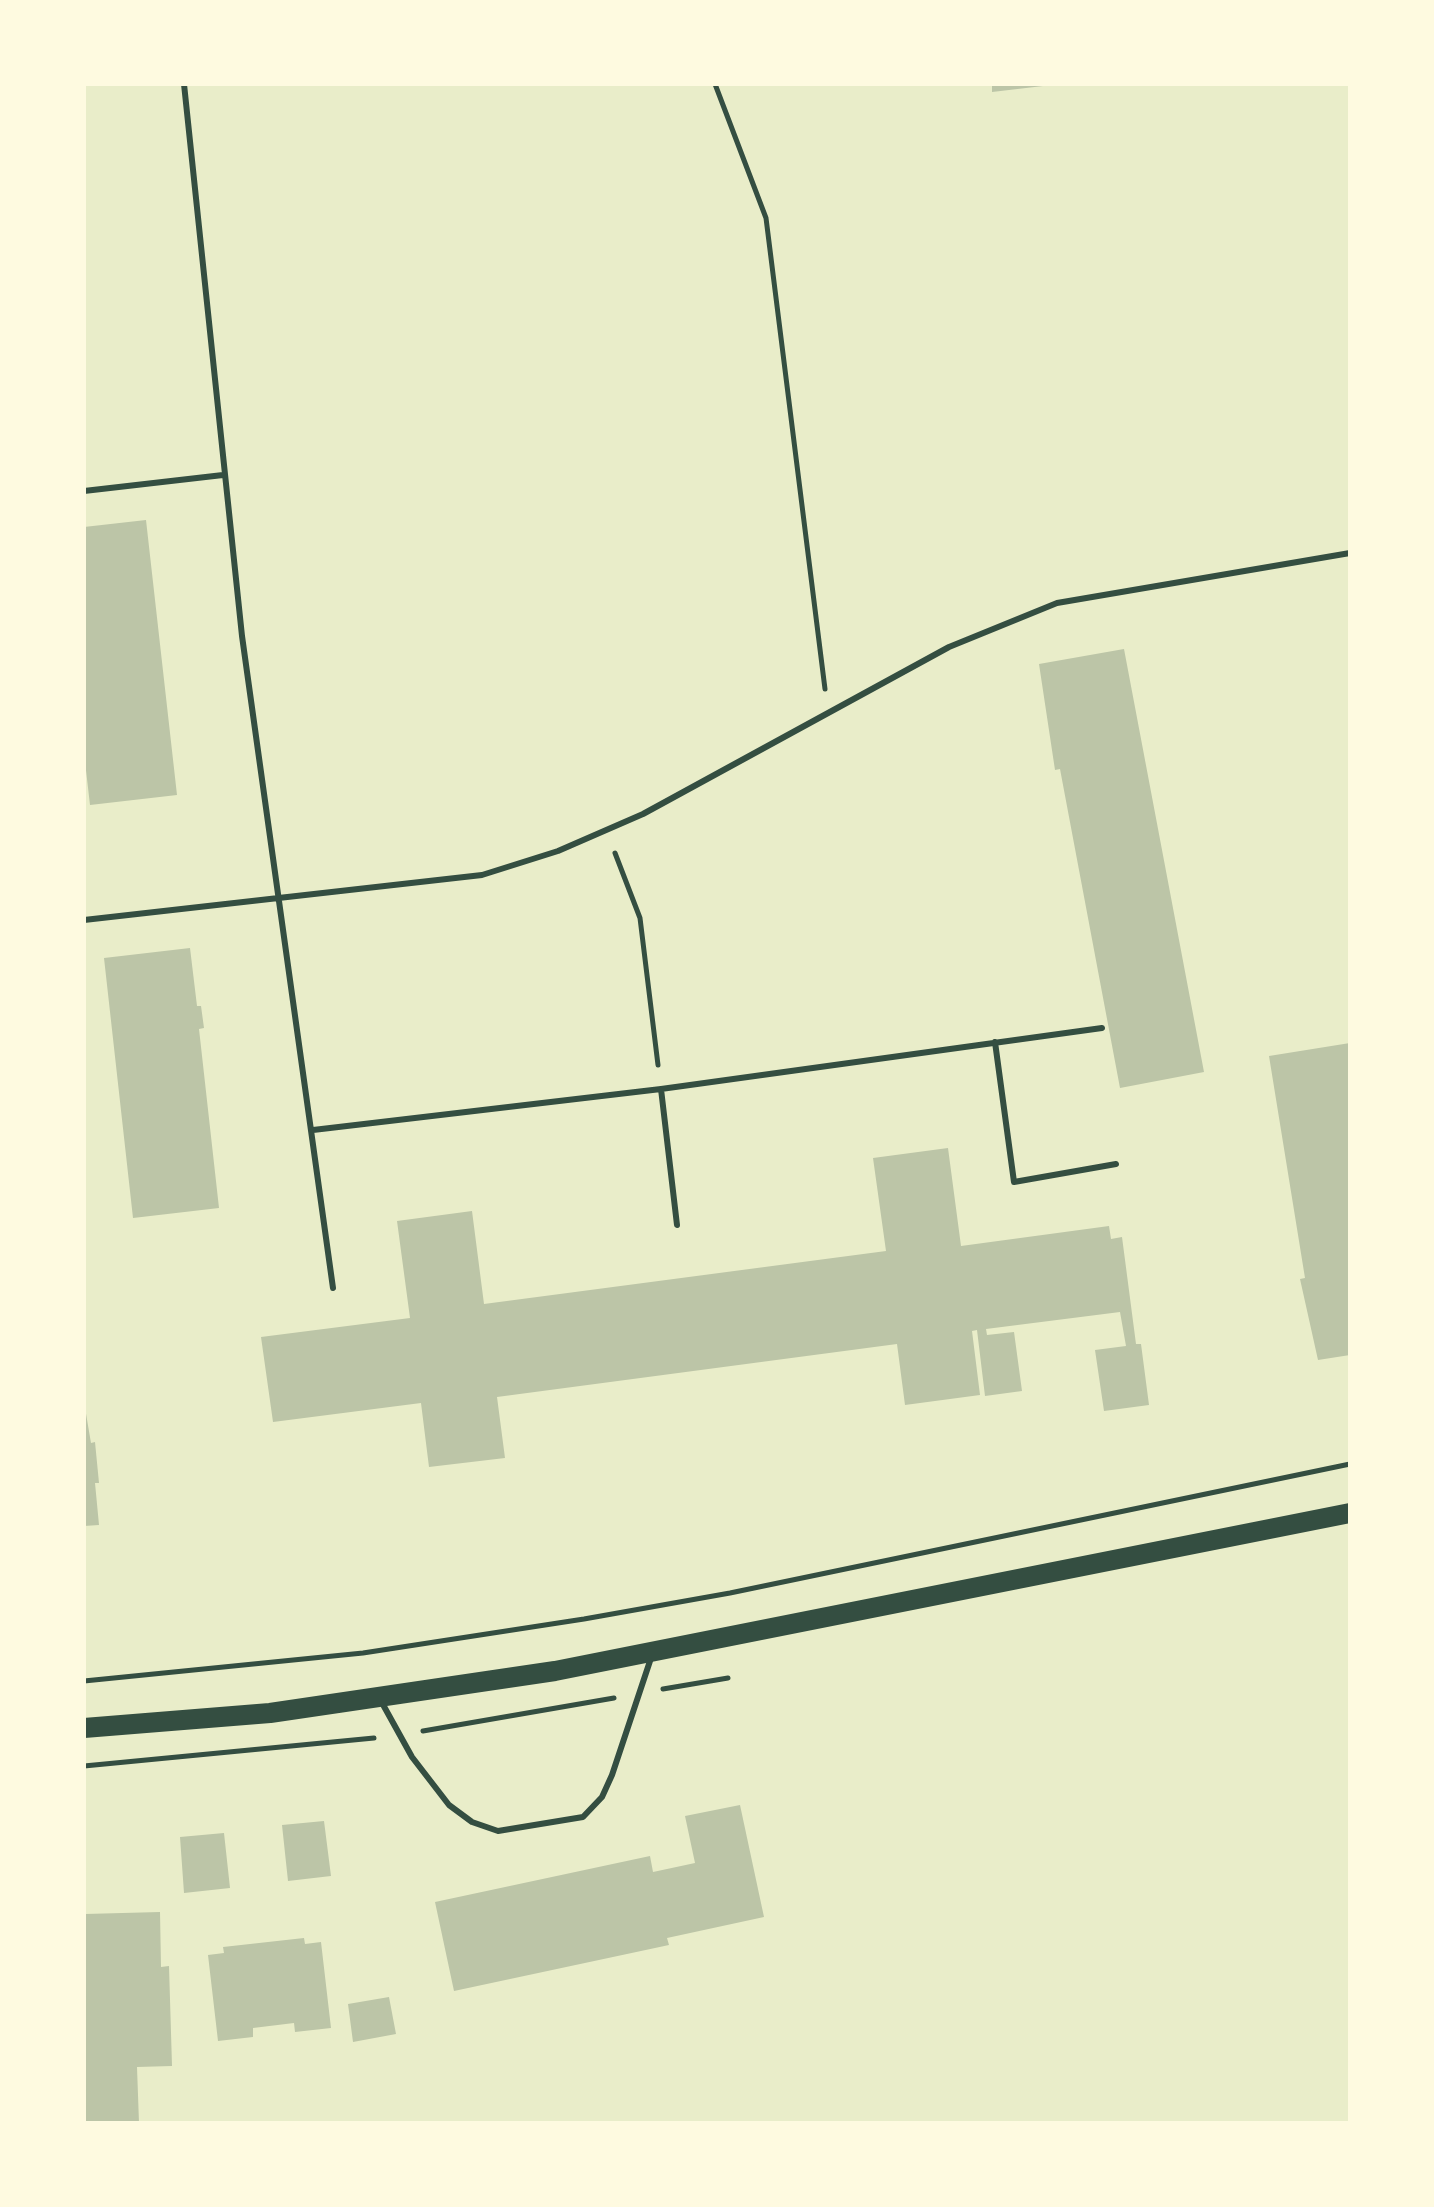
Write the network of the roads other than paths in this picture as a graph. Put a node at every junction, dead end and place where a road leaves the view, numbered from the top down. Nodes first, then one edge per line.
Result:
1 (184, 84) edge
2 (223, 475) junction
3 (84, 491) edge
4 (1350, 553) edge
5 (281, 897) junction
6 (84, 920) edge
7 (1102, 1028) dead end
8 (995, 1042) junction
9 (661, 1089) junction
10 (313, 1130) junction
11 (1116, 1164) dead end
12 (677, 1225) dead end
13 (333, 1288) dead end
14 (1350, 1513) edge
15 (654, 1651) junction
16 (379, 1698) junction
17 (84, 1728) edge

1 - 2 lane
2 - 3 lane
2 - 5 lane
4 - 5 lane
5 - 6 lane
5 - 10 lane
7 - 8 lane
8 - 9 lane
8 - 11 lane
9 - 10 lane
9 - 12 lane
10 - 13 lane
14 - 15 main road
15 - 16 main road
15 - 16 lane
16 - 17 main road

